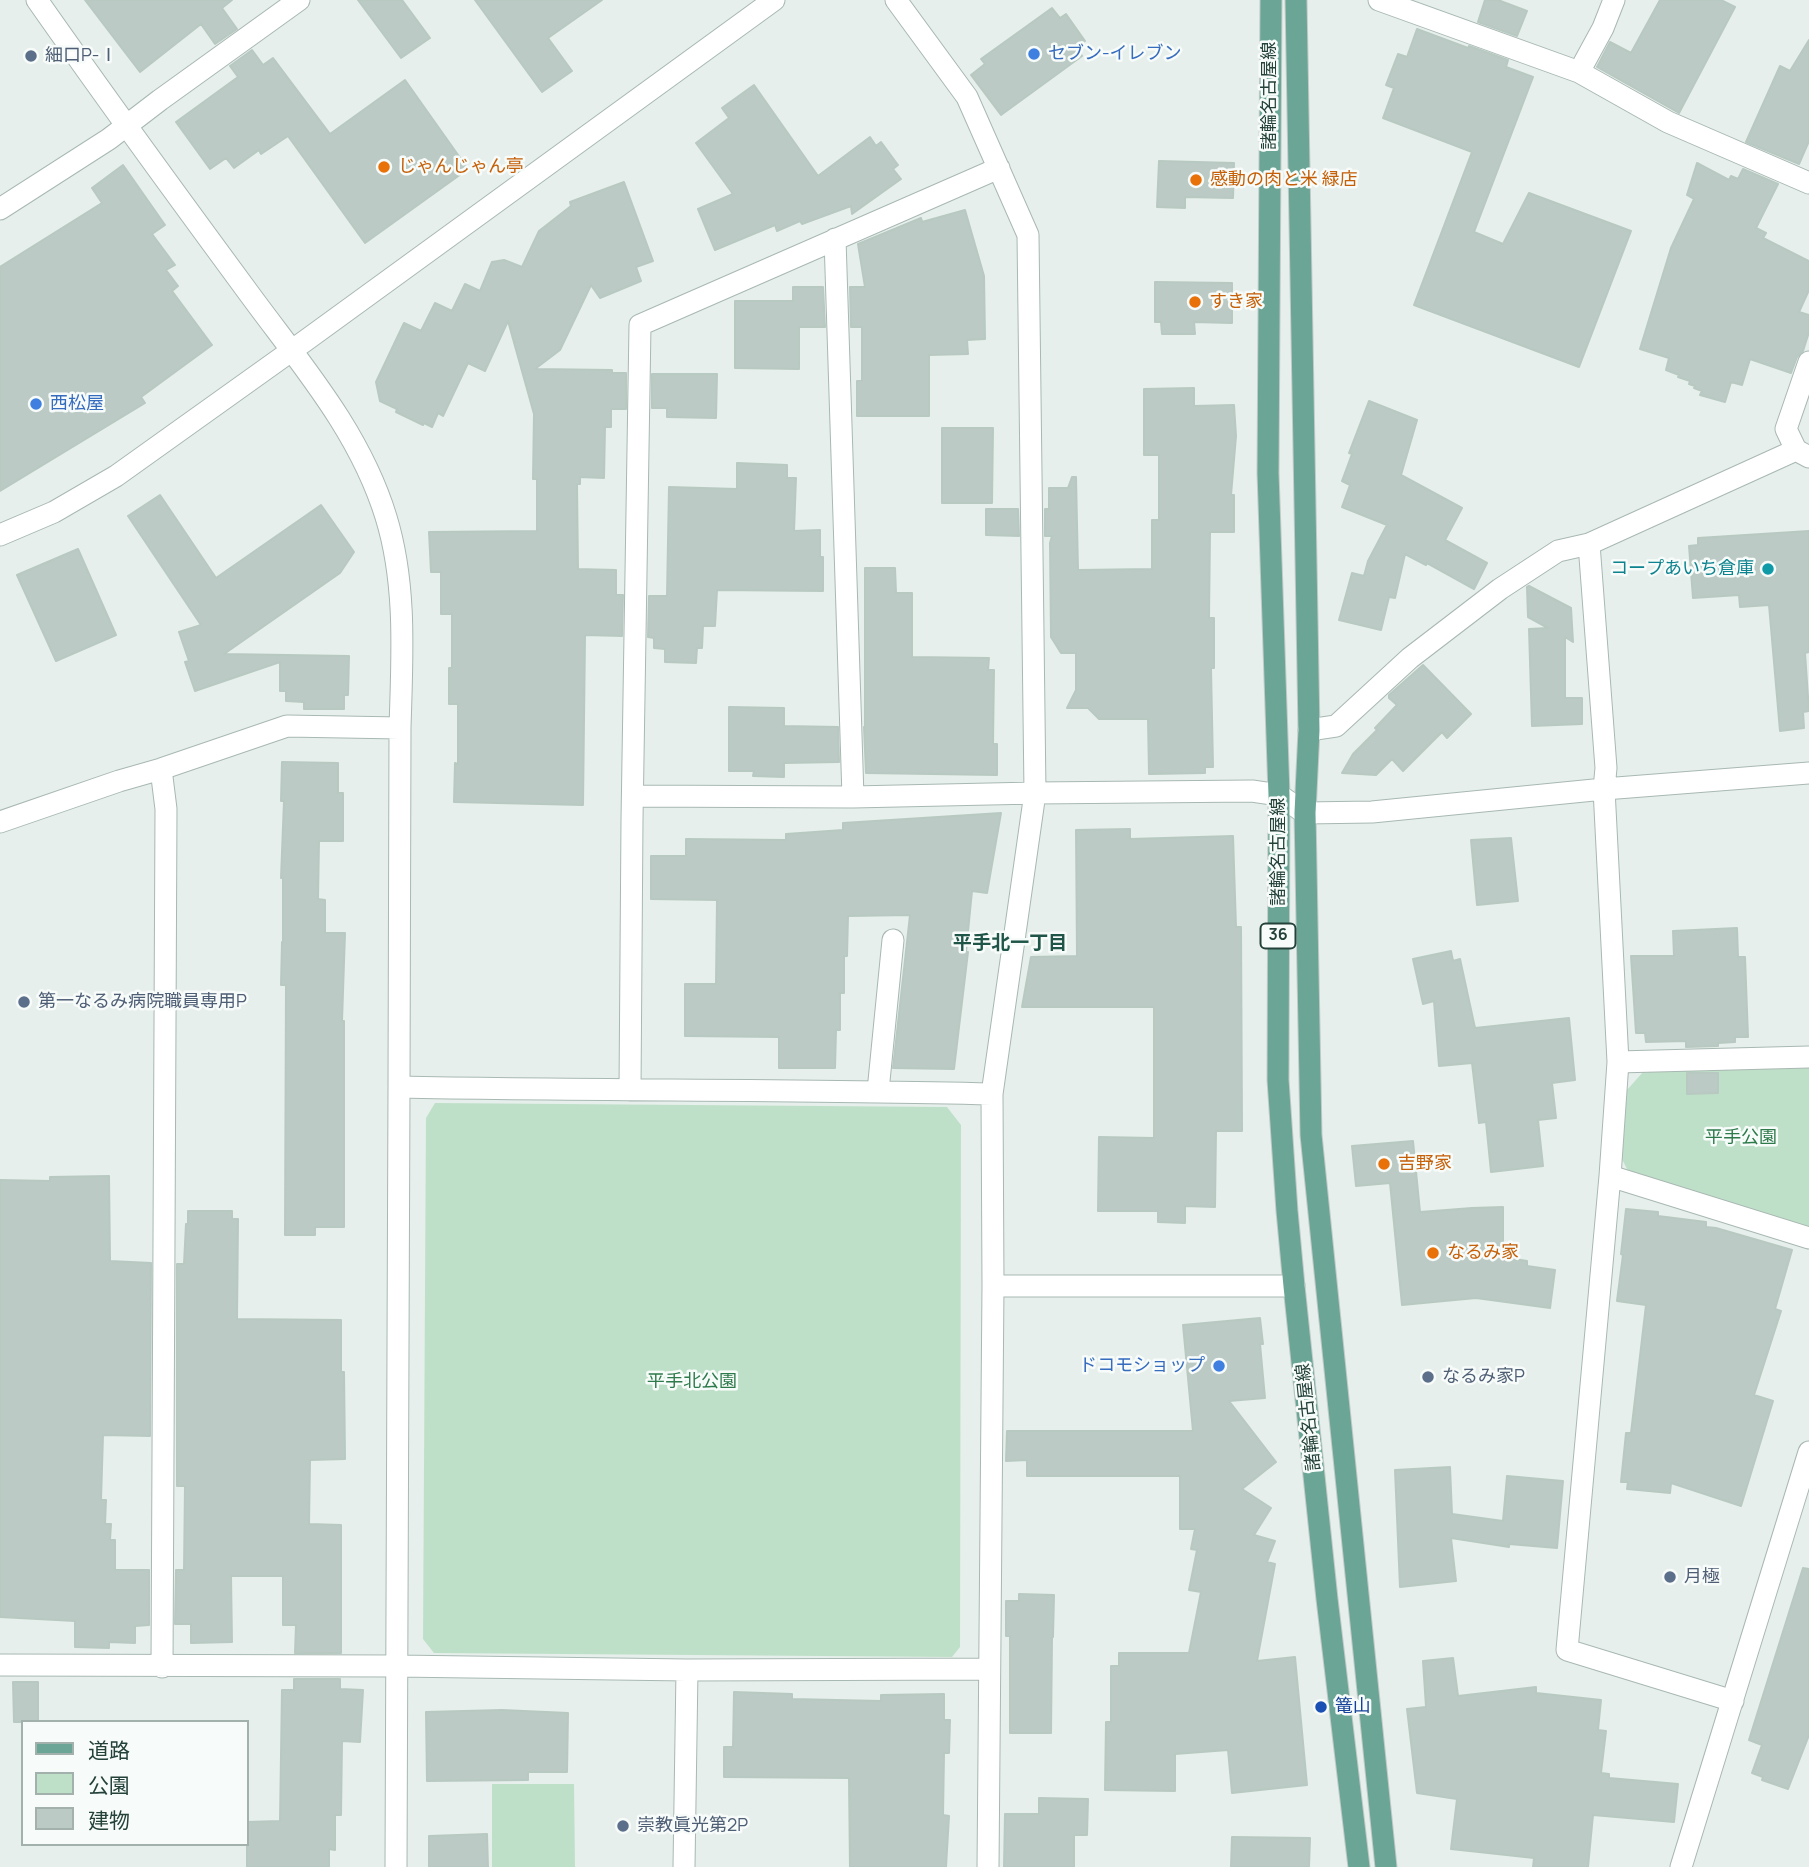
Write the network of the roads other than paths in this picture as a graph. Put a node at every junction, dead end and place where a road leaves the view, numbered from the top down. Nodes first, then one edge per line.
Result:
1 (37, 0) edge
2 (299, 0) edge
3 (774, 0) edge
4 (896, 0) edge
5 (1270, 0) edge
6 (1296, 0) edge
7 (1379, 0) edge
8 (1614, 0) edge
9 (1579, 72) junction
10 (126, 126) junction
11 (999, 168) junction
12 (1809, 183) edge
13 (0, 209) edge
14 (835, 239) junction
15 (292, 350) junction
16 (1809, 362) edge
17 (1802, 454) edge
18 (0, 535) edge
19 (1589, 544) junction
20 (400, 728) junction
21 (1309, 730) junction
22 (161, 769) junction
23 (1809, 773) edge
24 (1604, 789) junction
25 (1035, 793) junction
26 (1279, 795) junction
27 (633, 796) junction
28 (853, 797) junction
29 (1306, 813) junction
30 (0, 822) edge
31 (893, 940) dead end
32 (1809, 1057) edge
33 (1618, 1062) junction
34 (399, 1087) junction
35 (630, 1090) junction
36 (878, 1091) junction
37 (992, 1094) junction
38 (1610, 1176) junction
39 (1809, 1238) edge
40 (993, 1286) junction
41 (1294, 1286) junction
42 (1809, 1452) edge
43 (0, 1665) edge
44 (162, 1667) junction
45 (397, 1667) junction
46 (989, 1669) junction
47 (687, 1670) junction
48 (1733, 1702) junction
49 (396, 1867) edge
50 (684, 1867) edge
51 (988, 1867) edge
52 (1359, 1867) edge
53 (1385, 1867) edge
54 (1681, 1867) edge

1 - 10 street
2 - 10 street
3 - 15 street
4 - 11 street
5 - 26 main road, 諸輪名古屋線 / 36
6 - 21 main road, 諸輪名古屋線 / 36
7 - 9 street
8 - 9 street
9 - 12 street
10 - 13 street
10 - 15 street
11 - 14 street
11 - 25 street
14 - 27 street
14 - 28 street
15 - 18 street
15 - 20 street
16 - 17 street
17 - 19 street
19 - 21 street
19 - 24 street
20 - 22 street
20 - 34 street
21 - 29 main road, 諸輪名古屋線 / 36
22 - 30 street
22 - 44 street
23 - 24 street
24 - 29 street
24 - 33 street
25 - 26 street
25 - 28 street
25 - 37 street
26 - 29 street
26 - 41 main road, 諸輪名古屋線 / 36
27 - 28 street
27 - 35 street
29 - 53 main road, 諸輪名古屋線 / 36
31 - 36 street
32 - 33 street
33 - 38 street
34 - 35 street
34 - 45 street
35 - 36 street
36 - 37 street
37 - 40 street
38 - 39 street
38 - 48 street
40 - 41 street
40 - 46 street
41 - 52 main road, 諸輪名古屋線 / 36
42 - 48 street
43 - 44 street
44 - 45 street
45 - 47 street
45 - 49 street
46 - 47 street
46 - 51 street
47 - 50 street
48 - 54 street

